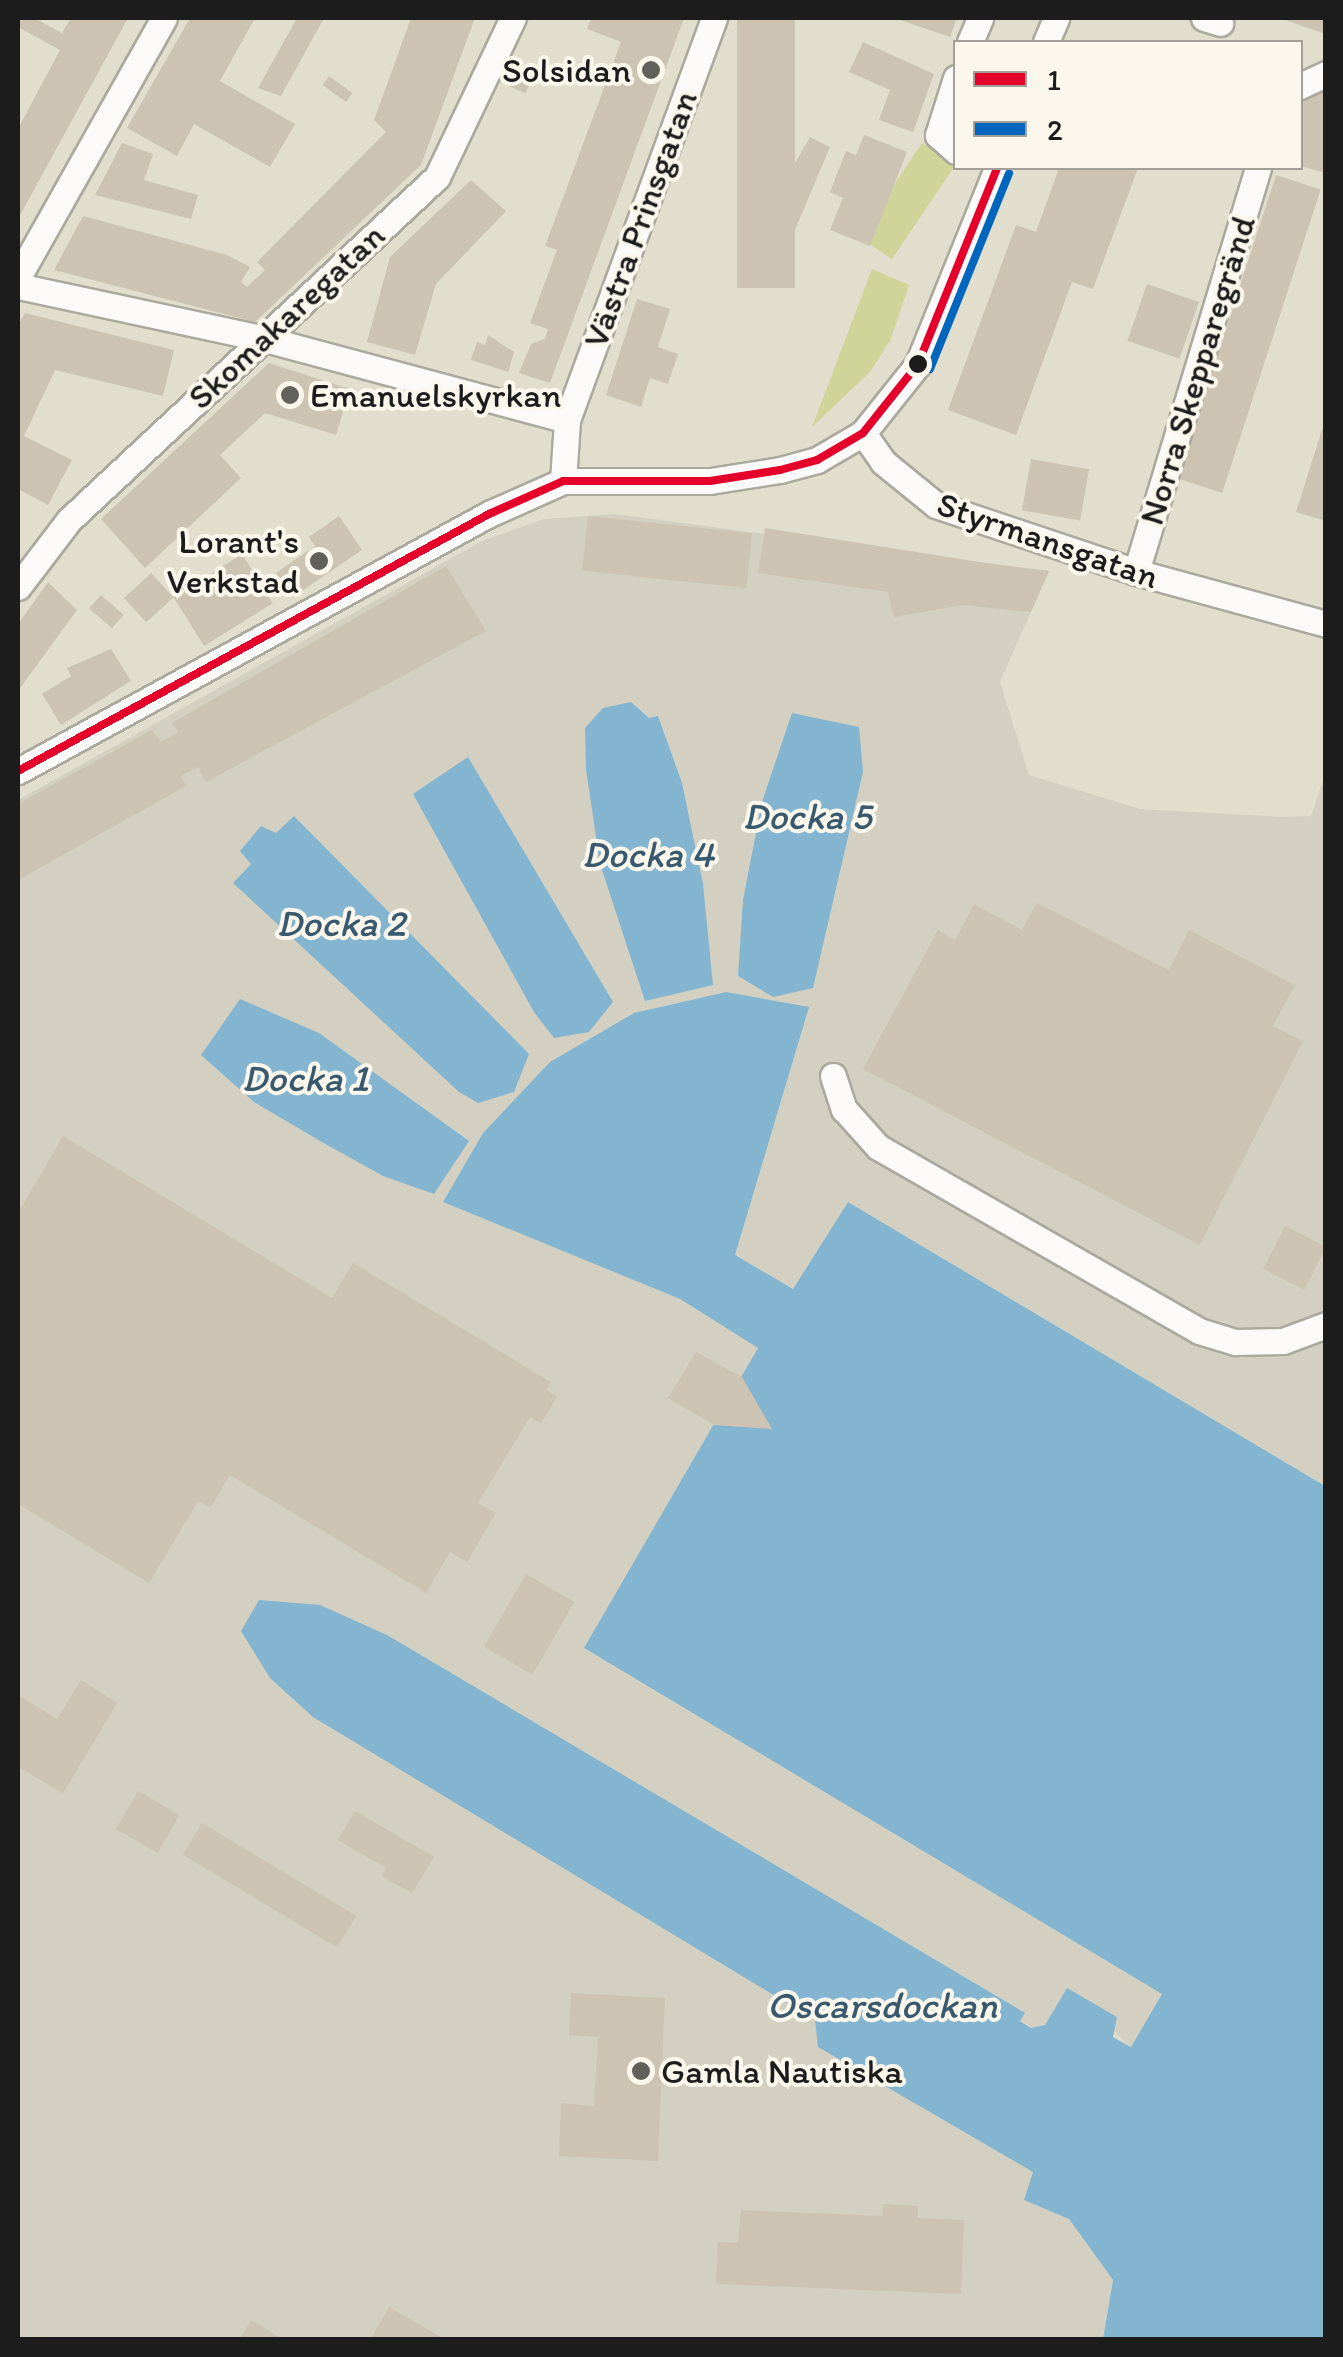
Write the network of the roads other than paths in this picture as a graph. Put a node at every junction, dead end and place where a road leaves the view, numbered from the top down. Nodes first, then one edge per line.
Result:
1 (164, 18) edge
2 (514, 18) edge
3 (714, 18) edge
4 (1326, 74) edge
5 (1303, 85) edge
6 (953, 88) edge
7 (953, 148) edge
8 (997, 170) edge
9 (1257, 170) edge
10 (18, 276) edge
11 (18, 286) edge
12 (262, 338) junction
13 (568, 420) junction
14 (863, 433) junction
15 (563, 482) junction
16 (1136, 572) junction
17 (18, 587) edge
18 (1326, 624) edge
19 (18, 771) edge
20 (833, 1076) dead end
21 (1326, 1325) edge

1 - 10 street
2 - 12 street, Skomakaregatan
3 - 13 street, Västra Prinsgatan
4 - 5 street
6 - 7 street
8 - 14 street
9 - 16 street, Norra Skepparegränd
11 - 12 street
12 - 13 street
12 - 17 street, Skomakaregatan
13 - 15 street, Västra Prinsgatan
14 - 15 street
14 - 16 street, Styrmansgatan
15 - 19 street
16 - 18 street, Styrmansgatan
20 - 21 street

